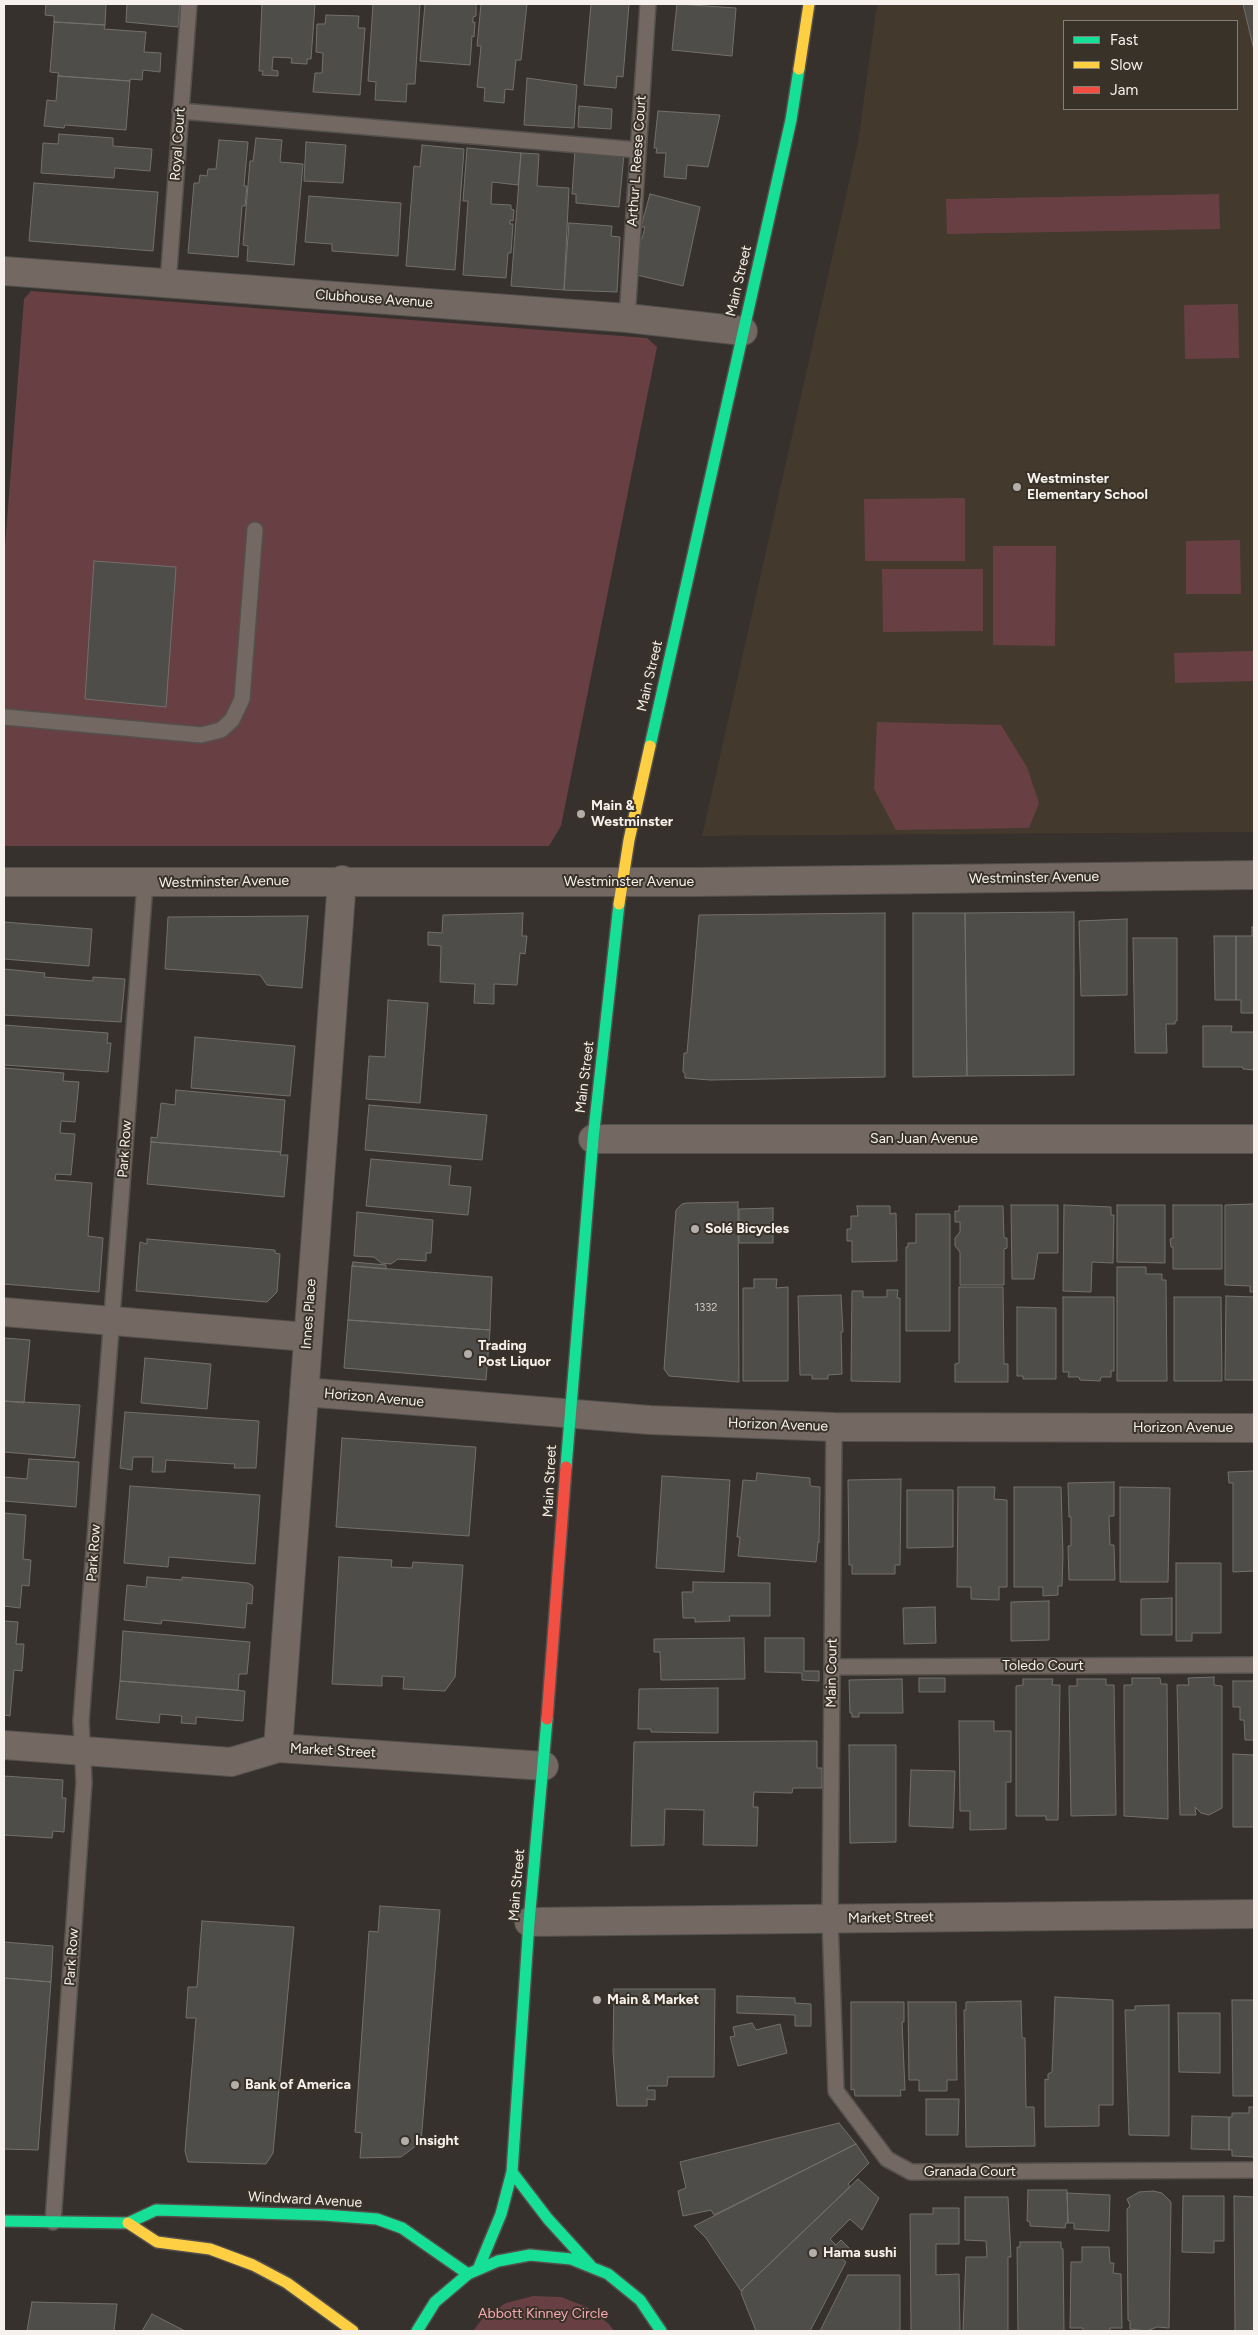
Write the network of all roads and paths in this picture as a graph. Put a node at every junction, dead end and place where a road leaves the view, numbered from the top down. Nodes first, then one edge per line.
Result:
1 (189, 4) edge
2 (648, 4) edge
3 (809, 4) edge
4 (180, 111) junction
5 (638, 150) junction
6 (4, 271) edge
7 (168, 283) junction
8 (627, 318) junction
9 (743, 331) junction
10 (254, 530) dead end
11 (4, 717) edge
12 (1254, 875) edge
13 (342, 880) junction
14 (4, 882) edge
15 (622, 882) junction
16 (145, 884) junction
17 (593, 1139) junction
18 (1254, 1139) edge
19 (4, 1312) edge
20 (112, 1321) junction
21 (308, 1337) junction
22 (304, 1392) junction
23 (569, 1413) junction
24 (834, 1427) junction
25 (1254, 1428) edge
26 (1254, 1665) edge
27 (832, 1668) junction
28 (4, 1745) edge
29 (278, 1748) junction
30 (82, 1750) junction
31 (544, 1766) junction
32 (1254, 1914) edge
33 (830, 1919) junction
34 (529, 1922) junction
35 (1254, 2170) edge
36 (512, 2172) junction
37 (4, 2221) edge
38 (53, 2222) junction
39 (128, 2223) junction
40 (590, 2265) junction
41 (480, 2267) junction
42 (468, 2274) junction
43 (353, 2331) edge
44 (417, 2331) edge
45 (661, 2331) edge

1 - 4 lane, Royal Court
2 - 5 lane, Arthur L Reese Court
3 - 9 street, Main Street
4 - 5 lane
4 - 7 lane, Royal Court
5 - 8 lane, Arthur L Reese Court
6 - 7 street, Clubhouse Avenue
7 - 8 street, Clubhouse Avenue
8 - 9 street, Clubhouse Avenue
9 - 15 street, Main Street
10 - 11 lane
12 - 15 street, Westminster Avenue
13 - 15 street, Westminster Avenue
13 - 16 street, Westminster Avenue
13 - 21 street, Innes Place
14 - 16 street, Westminster Avenue
15 - 17 street, Main Street
16 - 20 lane, Park Row
17 - 18 street, San Juan Avenue
17 - 23 street, Main Street
19 - 20 street
20 - 21 street
20 - 30 lane, Park Row
21 - 22 street, Innes Place
22 - 23 street, Horizon Avenue
22 - 29 street, Innes Place
23 - 24 street, Horizon Avenue
23 - 31 street, Main Street
24 - 25 street, Horizon Avenue
24 - 27 lane, Main Court
26 - 27 lane, Toledo Court
27 - 33 lane, Main Court
28 - 30 street, Market Street
29 - 30 street, Market Street
29 - 31 street, Market Street
30 - 38 lane, Park Row
31 - 34 street, Main Street
32 - 33 street, Market Street
33 - 34 street, Market Street
33 - 35 lane, Granada Court
34 - 36 street, Main Street
36 - 40 street
36 - 41 street, Main Street
37 - 38 street, Windward Avenue
38 - 39 street, Windward Avenue
39 - 42 street, Windward Avenue
39 - 43 street
40 - 41 street
40 - 45 street
41 - 42 street
42 - 44 street

